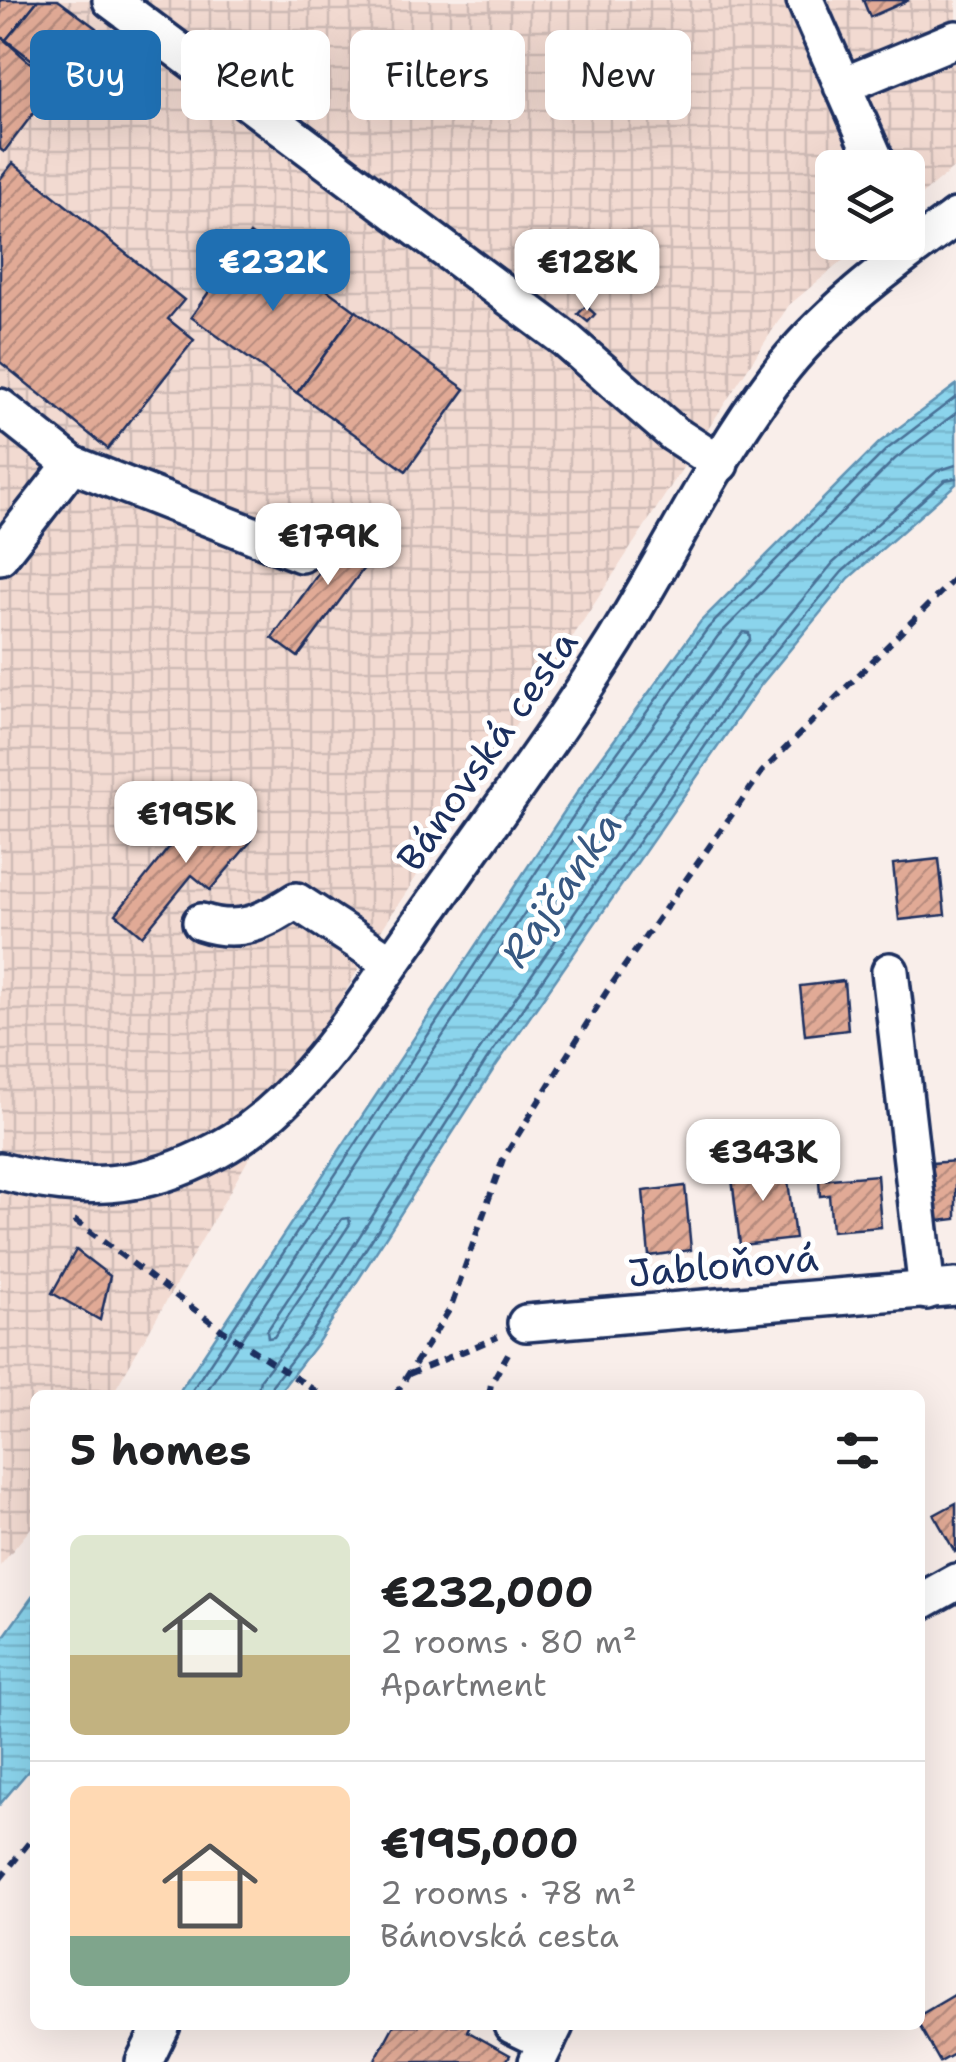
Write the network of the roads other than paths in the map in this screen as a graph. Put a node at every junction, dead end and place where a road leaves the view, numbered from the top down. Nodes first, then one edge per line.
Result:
1 (111, 0) edge
2 (805, 0) edge
3 (956, 39) edge
4 (842, 86) junction
5 (871, 150) edge
6 (956, 217) edge
7 (925, 227) edge
8 (885, 260) edge
9 (0, 407) edge
10 (72, 464) junction
11 (720, 464) junction
12 (302, 554) dead end
13 (0, 556) edge
14 (202, 922) dead end
15 (391, 964) junction
16 (890, 972) dead end
17 (0, 1171) edge
18 (941, 1289) edge
19 (526, 1323) road end
20 (956, 1582) edge
21 (925, 1599) edge
22 (160, 2030) edge
23 (521, 2030) edge
24 (546, 2043) edge
25 (144, 2062) edge

1 - 11 street
2 - 4 street
3 - 4 street
4 - 5 street
6 - 7 street, Bánovská cesta
8 - 11 street, Bánovská cesta
9 - 10 street
10 - 12 street
10 - 13 street
11 - 15 street, Bánovská cesta
14 - 15 street
15 - 17 street, Bánovská cesta
16 - 18 street, Jabloňová
18 - 19 street, Jabloňová
20 - 21 street
22 - 25 street
23 - 24 street

